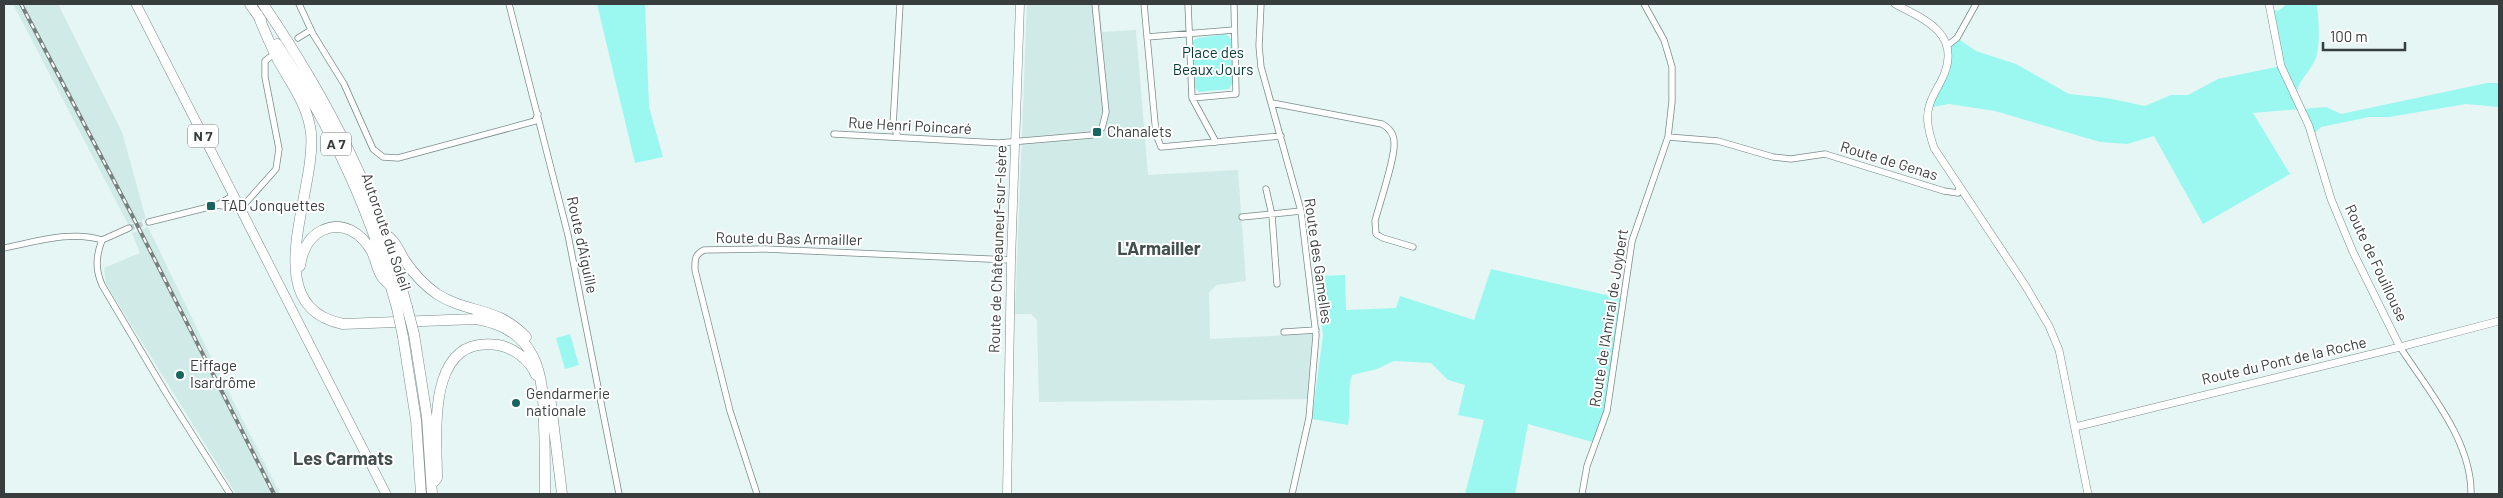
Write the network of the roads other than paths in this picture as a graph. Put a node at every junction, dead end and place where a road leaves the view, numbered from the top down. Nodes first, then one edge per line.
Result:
1 (136, 4) edge
2 (250, 4) edge
3 (263, 4) edge
4 (299, 4) edge
5 (509, 4) edge
6 (900, 4) edge
7 (1020, 4) edge
8 (1094, 4) edge
9 (1144, 4) edge
10 (1188, 4) edge
11 (1234, 4) edge
12 (1261, 4) edge
13 (1644, 4) edge
14 (1895, 4) edge
15 (1976, 4) edge
16 (2269, 4) edge
17 (258, 15) junction
18 (311, 30) junction
19 (1234, 30) junction
20 (1189, 34) junction
21 (1147, 37) junction
22 (298, 38) dead end
23 (1948, 45) junction
24 (270, 57) dead end
25 (1192, 98) junction
26 (1272, 103) junction
27 (538, 114) junction
28 (834, 134) dead end
29 (1281, 136) junction
30 (898, 137) junction
31 (1668, 137) junction
32 (1015, 142) junction
33 (1216, 142) junction
34 (1266, 189) dead end
35 (1958, 190) junction
36 (234, 195) junction
37 (217, 205) junction
38 (240, 208) junction
39 (1301, 211) junction
40 (1272, 215) junction
41 (1242, 217) dead end
42 (149, 222) tunnel mouth
43 (130, 228) tunnel mouth
44 (385, 234) junction
45 (102, 240) junction
46 (1413, 247) dead end
47 (4, 248) edge
48 (1011, 260) junction
49 (1277, 284) dead end
50 (390, 285) junction
51 (402, 308) junction
52 (2499, 321) edge
53 (1316, 330) junction
54 (1284, 332) dead end
55 (408, 335) junction
56 (528, 339) junction
57 (2400, 347) junction
58 (544, 421) junction
59 (2074, 427) junction
60 (432, 489) edge
61 (2089, 492) edge
62 (230, 494) edge
63 (386, 494) edge
64 (421, 494) edge
65 (545, 494) edge
66 (562, 494) edge
67 (619, 494) edge
68 (757, 494) edge
69 (1007, 494) edge
70 (1292, 494) edge
71 (1582, 494) edge
72 (2471, 494) edge

1 - 36 main road, N 7
2 - 17 highway, Autoroute du Soleil / A 7
3 - 44 highway, Autoroute du Soleil / A 7
4 - 18 street
5 - 27 street, Route d'Aiguille
6 - 30 street
7 - 32 main road, Route de Châteauneuf-sur-Isère
8 - 32 street, Rue Henri Poincaré
9 - 21 street
10 - 20 street
11 - 19 street
12 - 26 street, Route des Gamelles
13 - 31 street, Route de l'Amiral de Joybert
14 - 23 street
15 - 23 street
16 - 57 street, Route de Fouillouse
17 - 50 highway, Autoroute du Soleil / A 7
17 - 58 highway
18 - 22 street
18 - 27 street
19 - 20 street
19 - 25 street
20 - 21 street
20 - 25 street
21 - 33 street
23 - 35 street
24 - 38 street
25 - 33 street
26 - 29 street, Route des Gamelles
26 - 46 street
27 - 67 street, Route d'Aiguille
28 - 30 street, Rue Henri Poincaré
29 - 33 street
29 - 39 street, Route des Gamelles
30 - 32 street, Rue Henri Poincaré
31 - 35 street, Route de Genas
31 - 71 street, Route de l'Amiral de Joybert
32 - 48 main road, Route de Châteauneuf-sur-Isère
34 - 40 street
35 - 59 street
36 - 37 street
36 - 38 main road, N 7
37 - 38 street
37 - 42 street
38 - 63 main road, N 7
39 - 40 street
39 - 53 street, Route des Gamelles
40 - 41 street
40 - 49 street
43 - 45 street
44 - 51 highway, Autoroute du Soleil / A 7
44 - 56 highway
45 - 47 street
45 - 62 street
48 - 68 street, Route du Bas Armailler
48 - 69 main road, Route de Châteauneuf-sur-Isère
50 - 51 highway, Autoroute du Soleil / A 7
50 - 56 highway
51 - 55 highway, Autoroute du Soleil / A 7, bridge
52 - 57 street, Route du Pont de la Roche
53 - 54 street
53 - 70 street, Route des Gamelles
55 - 60 highway, Autoroute du Soleil / A 7
55 - 64 highway, Autoroute du Soleil / A 7
56 - 66 highway
57 - 59 street, Route du Pont de la Roche
57 - 72 street, Route de Fouillouse
58 - 60 highway
58 - 65 highway
59 - 61 street

